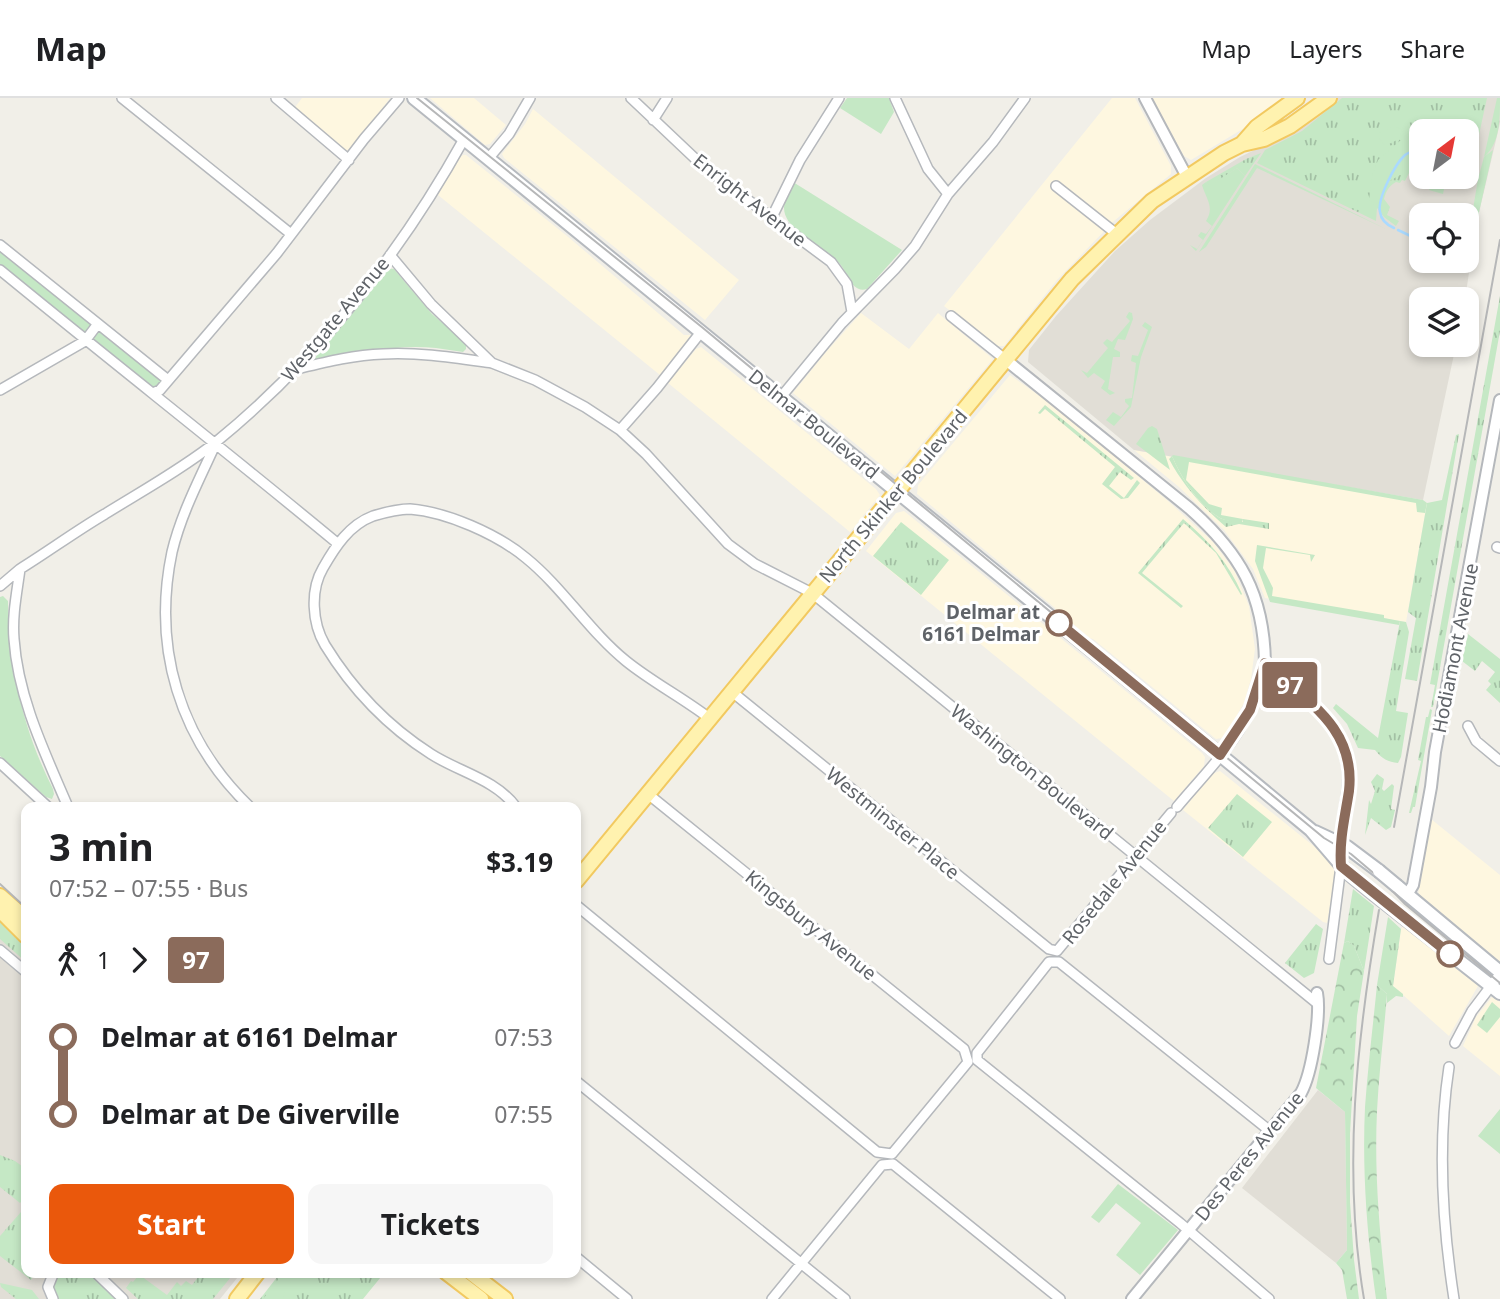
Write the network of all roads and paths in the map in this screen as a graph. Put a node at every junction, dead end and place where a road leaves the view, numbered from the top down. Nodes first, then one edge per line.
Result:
1 (122, 98) edge
2 (399, 98) edge
3 (414, 98) edge
4 (530, 98) edge
5 (631, 98) edge
6 (667, 98) edge
7 (839, 98) edge
8 (895, 98) edge
9 (1025, 98) edge
10 (1145, 98) edge
11 (1297, 98) edge
12 (1329, 98) edge
13 (283, 100) edge
14 (653, 120) junction
15 (464, 139) junction
16 (1242, 144) junction
17 (488, 159) junction
18 (349, 160) junction
19 (1187, 177) junction
20 (1056, 186) dead end
21 (948, 194) junction
22 (771, 219) junction
23 (291, 234) junction
24 (1118, 235) junction
25 (0, 245) edge
26 (390, 255) junction
27 (0, 270) edge
28 (852, 312) junction
29 (951, 316) dead end
30 (97, 325) junction
31 (701, 332) junction
32 (85, 341) junction
33 (1006, 360) junction
34 (492, 363) junction
35 (297, 369) junction
36 (168, 380) junction
37 (0, 390) edge
38 (153, 393) junction
39 (781, 397) junction
40 (1500, 400) edge
41 (620, 430) junction
42 (216, 442) junction
43 (897, 491) junction
44 (337, 543) junction
45 (20, 569) junction
46 (0, 586) edge
47 (812, 593) junction
48 (1265, 663) junction
49 (731, 691) junction
50 (709, 718) junction
51 (1468, 726) dead end
52 (1220, 755) junction
53 (1500, 761) edge
54 (0, 763) edge
55 (648, 794) junction
56 (43, 802) edge
57 (66, 802) edge
58 (246, 802) edge
59 (511, 802) edge
60 (1311, 830) junction
61 (1340, 843) junction
62 (1135, 855) junction
63 (1341, 866) junction
64 (581, 875) edge
65 (1402, 891) junction
66 (0, 896) edge
67 (581, 909) edge
68 (0, 910) edge
69 (21, 915) edge
70 (21, 931) edge
71 (0, 950) edge
72 (1057, 951) joint
73 (1329, 960) dead end
74 (21, 968) edge
75 (1500, 973) edge
76 (1495, 989) edge
77 (1317, 998) joint
78 (1455, 1043) dead end
79 (1449, 1068) dead end
80 (581, 1085) edge
81 (1270, 1131) junction
82 (1189, 1230) junction
83 (581, 1261) edge
84 (801, 1263) junction
85 (52, 1278) edge
86 (101, 1278) edge
87 (253, 1278) edge
88 (454, 1278) edge
89 (478, 1278) edge
90 (53, 1299) edge
91 (123, 1299) edge
92 (237, 1299) edge
93 (481, 1299) edge
94 (505, 1299) edge
95 (627, 1299) edge
96 (772, 1299) edge
97 (845, 1299) edge
98 (1060, 1299) edge
99 (1132, 1299) edge
100 (1269, 1299) edge
101 (1454, 1299) edge

1 - 23 street
2 - 18 street
3 - 15 main road, Delmar Boulevard
4 - 17 street
5 - 14 street, Enright Avenue
6 - 14 street
7 - 22 street
8 - 21 street
9 - 21 street
10 - 19 street
11 - 16 main road, North Skinker Boulevard
12 - 16 main road, North Skinker Boulevard
13 - 18 street
14 - 22 street, Enright Avenue
15 - 17 main road, Delmar Boulevard
15 - 26 street, Westgate Avenue
16 - 19 main road, North Skinker Boulevard
17 - 31 main road, Delmar Boulevard
18 - 23 street
19 - 24 main road, North Skinker Boulevard
20 - 24 street
21 - 28 street
22 - 28 street, Enright Avenue
23 - 36 street
24 - 33 main road, North Skinker Boulevard
25 - 30 street
26 - 34 street
26 - 35 street, Westgate Avenue
27 - 32 street
28 - 39 street
29 - 33 street
30 - 32 street
30 - 36 street
31 - 39 main road, Delmar Boulevard
31 - 41 street
32 - 37 street
32 - 38 street
33 - 43 main road, North Skinker Boulevard
33 - 48 street, Rosedale Avenue
34 - 35 street
34 - 41 street, Washington Boulevard
35 - 42 street, Westgate Avenue
36 - 38 street
38 - 42 street
39 - 43 main road, Delmar Boulevard
40 - 65 street, Hodiamont Avenue
41 - 47 street, Washington Boulevard
42 - 44 street
42 - 45 street, Westgate Avenue
42 - 58 street
43 - 47 main road, North Skinker Boulevard
43 - 52 main road, Delmar Boulevard
44 - 50 street
44 - 59 street
45 - 46 street, Westgate Avenue
45 - 57 street
47 - 49 main road, North Skinker Boulevard
47 - 62 street, Washington Boulevard
48 - 52 street, Rosedale Avenue
48 - 61 street
49 - 50 main road, North Skinker Boulevard
49 - 72 street, Westminster Place
50 - 55 main road, North Skinker Boulevard
51 - 53 street
52 - 60 main road, Delmar Boulevard
52 - 62 street, Rosedale Avenue
54 - 56 street
55 - 64 main road, North Skinker Boulevard
55 - 67 street, Kingsbury Avenue
60 - 61 main road, Delmar Boulevard
60 - 63 main road, Delmar Boulevard
61 - 63 street
61 - 65 main road, Delmar Boulevard, bridge
62 - 72 street, Rosedale Avenue
62 - 77 street, Washington Boulevard
63 - 73 street
63 - 76 main road, Delmar Boulevard, bridge
65 - 75 main road, Delmar Boulevard
66 - 69 main road
68 - 70 main road
71 - 74 street
75 - 76 street
76 - 78 street
77 - 81 street, Des Peres Avenue
79 - 101 street
80 - 84 street
81 - 82 street, Des Peres Avenue
81 - 82 street, Rosedale Avenue
82 - 99 street, Des Peres Avenue
82 - 100 street
83 - 95 street
84 - 96 street
84 - 97 street
84 - 98 street
85 - 90 street
86 - 91 street
87 - 92 main road
88 - 93 main road
89 - 94 main road

